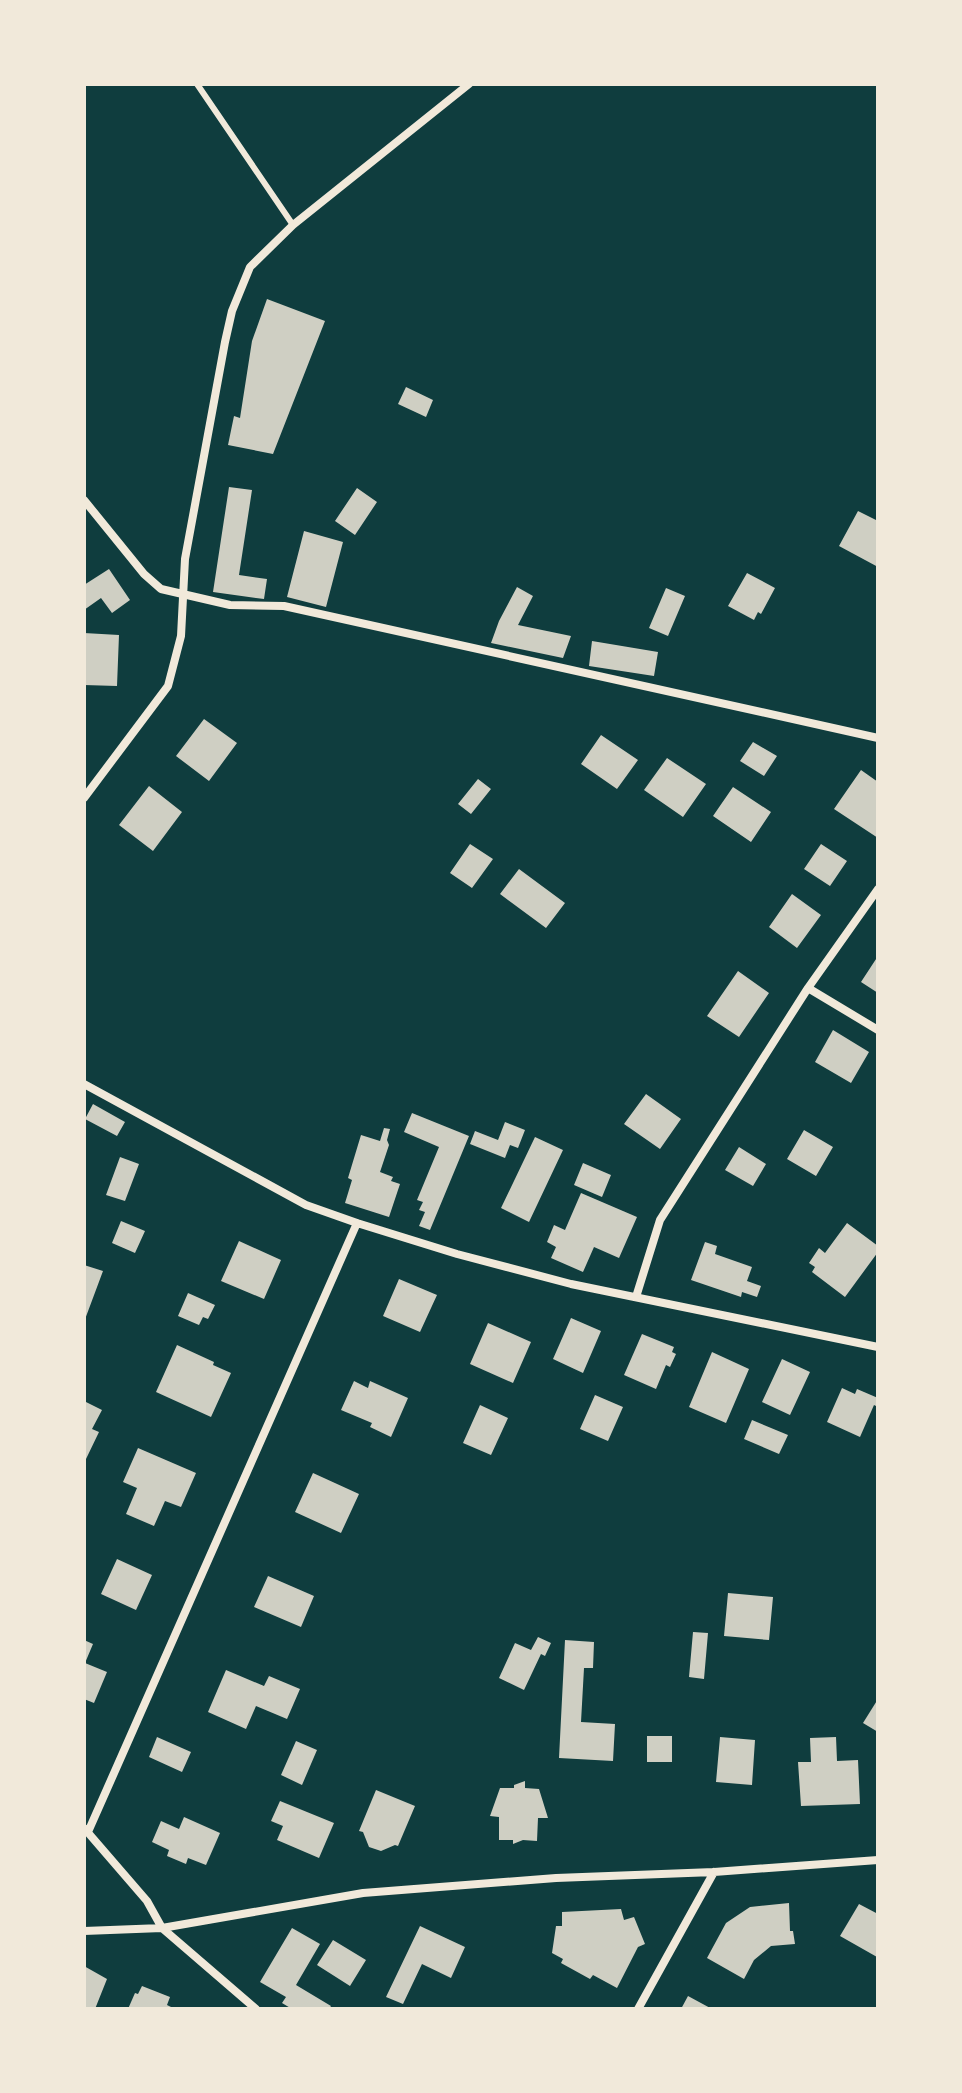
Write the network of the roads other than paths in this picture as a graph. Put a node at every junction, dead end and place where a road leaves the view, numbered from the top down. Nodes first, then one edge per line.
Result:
1 (197, 84) edge
2 (469, 84) edge
3 (293, 225) junction
4 (84, 500) edge
5 (182, 595) junction
6 (878, 738) edge
7 (84, 798) edge
8 (878, 889) edge
9 (808, 988) junction
10 (878, 1030) edge
11 (84, 1084) edge
12 (357, 1223) junction
13 (636, 1297) junction
14 (878, 1347) edge
15 (86, 1830) edge
16 (878, 1860) edge
17 (714, 1872) junction
18 (162, 1928) junction
19 (84, 1931) edge
20 (256, 2009) edge
21 (638, 2009) edge

1 - 3 lane
2 - 3 street
3 - 5 street
4 - 5 street
5 - 6 street
5 - 7 street
8 - 9 street
9 - 10 street
9 - 13 street
11 - 12 street
12 - 13 street
12 - 15 street
13 - 14 street
15 - 18 street
16 - 17 street
17 - 18 street
17 - 21 street
18 - 19 street
18 - 20 street

